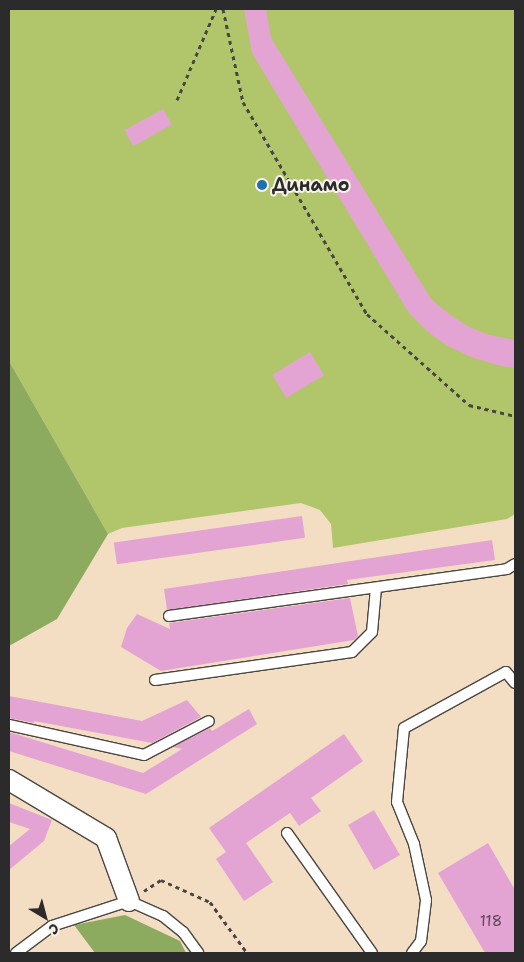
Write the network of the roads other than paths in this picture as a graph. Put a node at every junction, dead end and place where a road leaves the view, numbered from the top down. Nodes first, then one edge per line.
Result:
1 (515, 564) edge
2 (376, 588) junction
3 (169, 616) dead end
4 (155, 680) dead end
5 (515, 682) edge
6 (209, 721) dead end
7 (9, 725) edge
8 (12, 780) edge
9 (286, 833) dead end
10 (129, 901) junction
11 (16, 953) edge
12 (198, 953) edge
13 (372, 953) edge
14 (412, 953) edge

1 - 2 lane
2 - 3 lane
2 - 4 lane
5 - 14 lane
6 - 7 lane
8 - 10 street
9 - 13 lane
10 - 11 lane
10 - 12 lane

